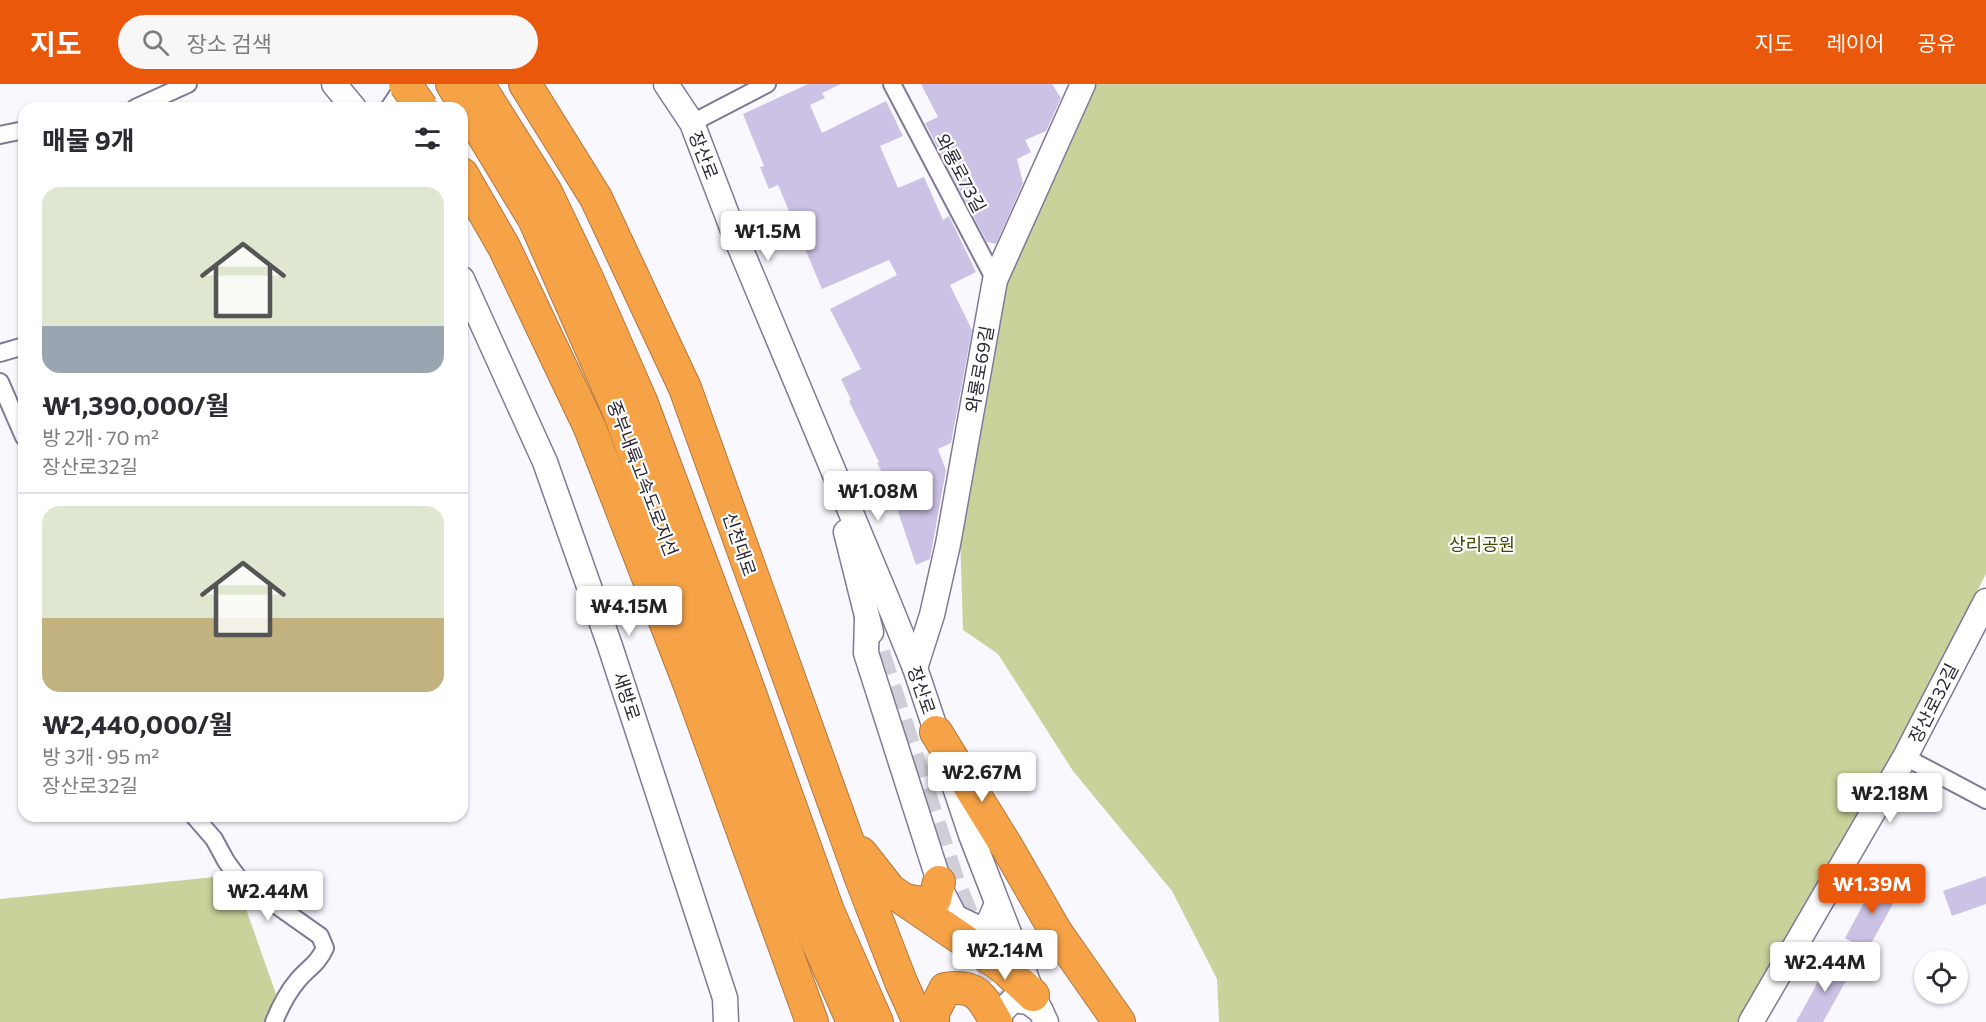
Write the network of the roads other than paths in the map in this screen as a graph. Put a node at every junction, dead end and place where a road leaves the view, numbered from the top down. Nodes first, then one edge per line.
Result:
1 (188, 84) edge
2 (334, 84) edge
3 (405, 84) edge
4 (452, 84) edge
5 (478, 84) edge
6 (525, 84) edge
7 (666, 84) edge
8 (767, 84) edge
9 (892, 84) edge
10 (1083, 84) edge
11 (148, 102) edge
12 (349, 102) edge
13 (393, 102) edge
14 (418, 102) edge
15 (463, 102) edge
16 (468, 110) edge
17 (692, 123) junction
18 (18, 131) edge
19 (0, 135) edge
20 (468, 184) edge
21 (995, 280) junction
22 (468, 296) edge
23 (18, 348) edge
24 (0, 353) edge
25 (1, 387) edge
26 (18, 424) edge
27 (830, 462) junction
28 (1986, 601) edge
29 (867, 618) junction
30 (878, 653) tunnel mouth
31 (915, 668) junction
32 (936, 732) junction
33 (1905, 757) junction
34 (1986, 800) edge
35 (199, 822) edge
36 (842, 826) junction
37 (939, 882) junction
38 (905, 900) junction
39 (997, 904) junction
40 (1040, 1009) edge
41 (727, 1020) edge
42 (274, 1022) edge
43 (812, 1022) edge
44 (853, 1022) edge
45 (878, 1022) edge
46 (919, 1022) edge
47 (933, 1022) edge
48 (998, 1022) edge
49 (1119, 1022) edge
50 (1751, 1022) edge

1 - 11 street
2 - 12 main road
3 - 13 street
3 - 14 highway, bridge
4 - 15 highway, 중부내륙고속도로지선
5 - 45 highway, 중부내륙고속도로지선
6 - 36 highway, 신천대로
7 - 17 main road, 장산로
8 - 17 street
9 - 21 street, 와룡로73길
10 - 21 main road, 와룡로69길
16 - 44 highway, 중부내륙고속도로지선
17 - 27 main road, 장산로
18 - 19 street
20 - 43 highway
21 - 31 main road, 와룡로69길
22 - 41 main road, 새방로
23 - 24 street
25 - 26 street
27 - 29 main road, 장산로
27 - 31 main road, 장산로
28 - 33 main road, 장산로32길
29 - 30 main road, 장산로
29 - 37 main road
31 - 32 main road, 장산로
32 - 39 main road, 장산로
32 - 49 highway
33 - 34 street
33 - 50 main road, 장산로32길
35 - 42 street
36 - 38 highway
36 - 46 highway, 신천대로
37 - 38 highway
37 - 39 main road
38 - 40 highway
39 - 40 main road, 장산로
40 - 48 main road
47 - 48 highway

